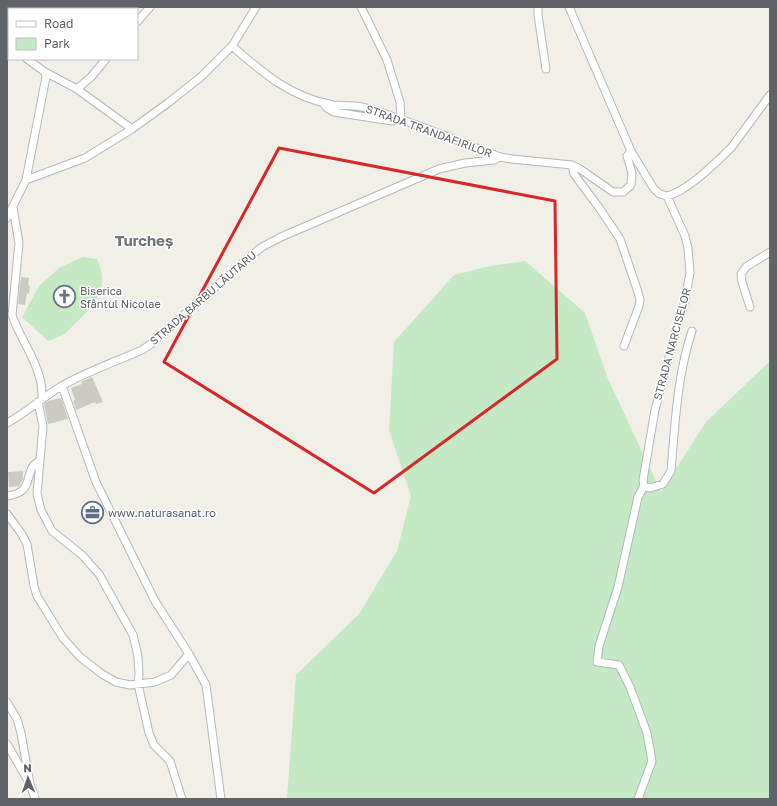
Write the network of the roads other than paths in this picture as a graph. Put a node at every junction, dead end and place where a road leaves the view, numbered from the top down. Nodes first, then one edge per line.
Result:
1 (150, 7) edge
2 (256, 7) edge
3 (361, 7) edge
4 (538, 7) edge
5 (569, 7) edge
6 (138, 21) edge
7 (232, 46) junction
8 (28, 60) edge
9 (105, 60) edge
10 (546, 69) dead end
11 (46, 72) junction
12 (77, 89) junction
13 (770, 95) edge
14 (401, 119) junction
15 (132, 129) junction
16 (631, 151) junction
17 (500, 157) junction
18 (572, 166) junction
19 (26, 180) junction
20 (667, 196) junction
21 (13, 208) junction
22 (7, 218) edge
23 (770, 252) edge
24 (750, 307) dead end
25 (692, 331) dead end
26 (624, 346) dead end
27 (62, 386) junction
28 (40, 400) junction
29 (7, 423) edge
30 (40, 461) junction
31 (644, 486) junction
32 (7, 496) edge
33 (7, 514) edge
34 (189, 654) junction
35 (138, 684) junction
36 (7, 702) edge
37 (7, 744) edge
38 (30, 784) junction
39 (35, 799) edge
40 (182, 799) edge
41 (221, 799) edge
42 (638, 799) edge

1 - 6 street
2 - 7 street
3 - 14 street
4 - 10 street
5 - 16 street, STRADA NARCISELOR
7 - 14 street, STRADA TRANDAFIRILOR
7 - 15 street
8 - 11 street
9 - 12 street
11 - 12 street
11 - 19 street
12 - 15 street
13 - 20 street
14 - 17 street, STRADA TRANDAFIRILOR
15 - 19 street
16 - 18 street, STRADA TRANDAFIRILOR
16 - 20 street, STRADA NARCISELOR
17 - 18 street, STRADA TRANDAFIRILOR
17 - 27 street, STRADA BARBU LĂUTARU
18 - 26 street
19 - 21 street
20 - 31 street, STRADA NARCISELOR
21 - 22 street
21 - 28 street
23 - 24 street
25 - 31 street, STRADA NARCISELOR
27 - 28 street, STRADA BARBU LĂUTARU
27 - 34 street
28 - 29 street, STRADA BARBU LĂUTARU
28 - 30 street
30 - 32 street
30 - 35 street
31 - 42 street
33 - 35 street
34 - 35 street
34 - 41 street
35 - 40 street
36 - 38 street
37 - 38 street
38 - 39 street

